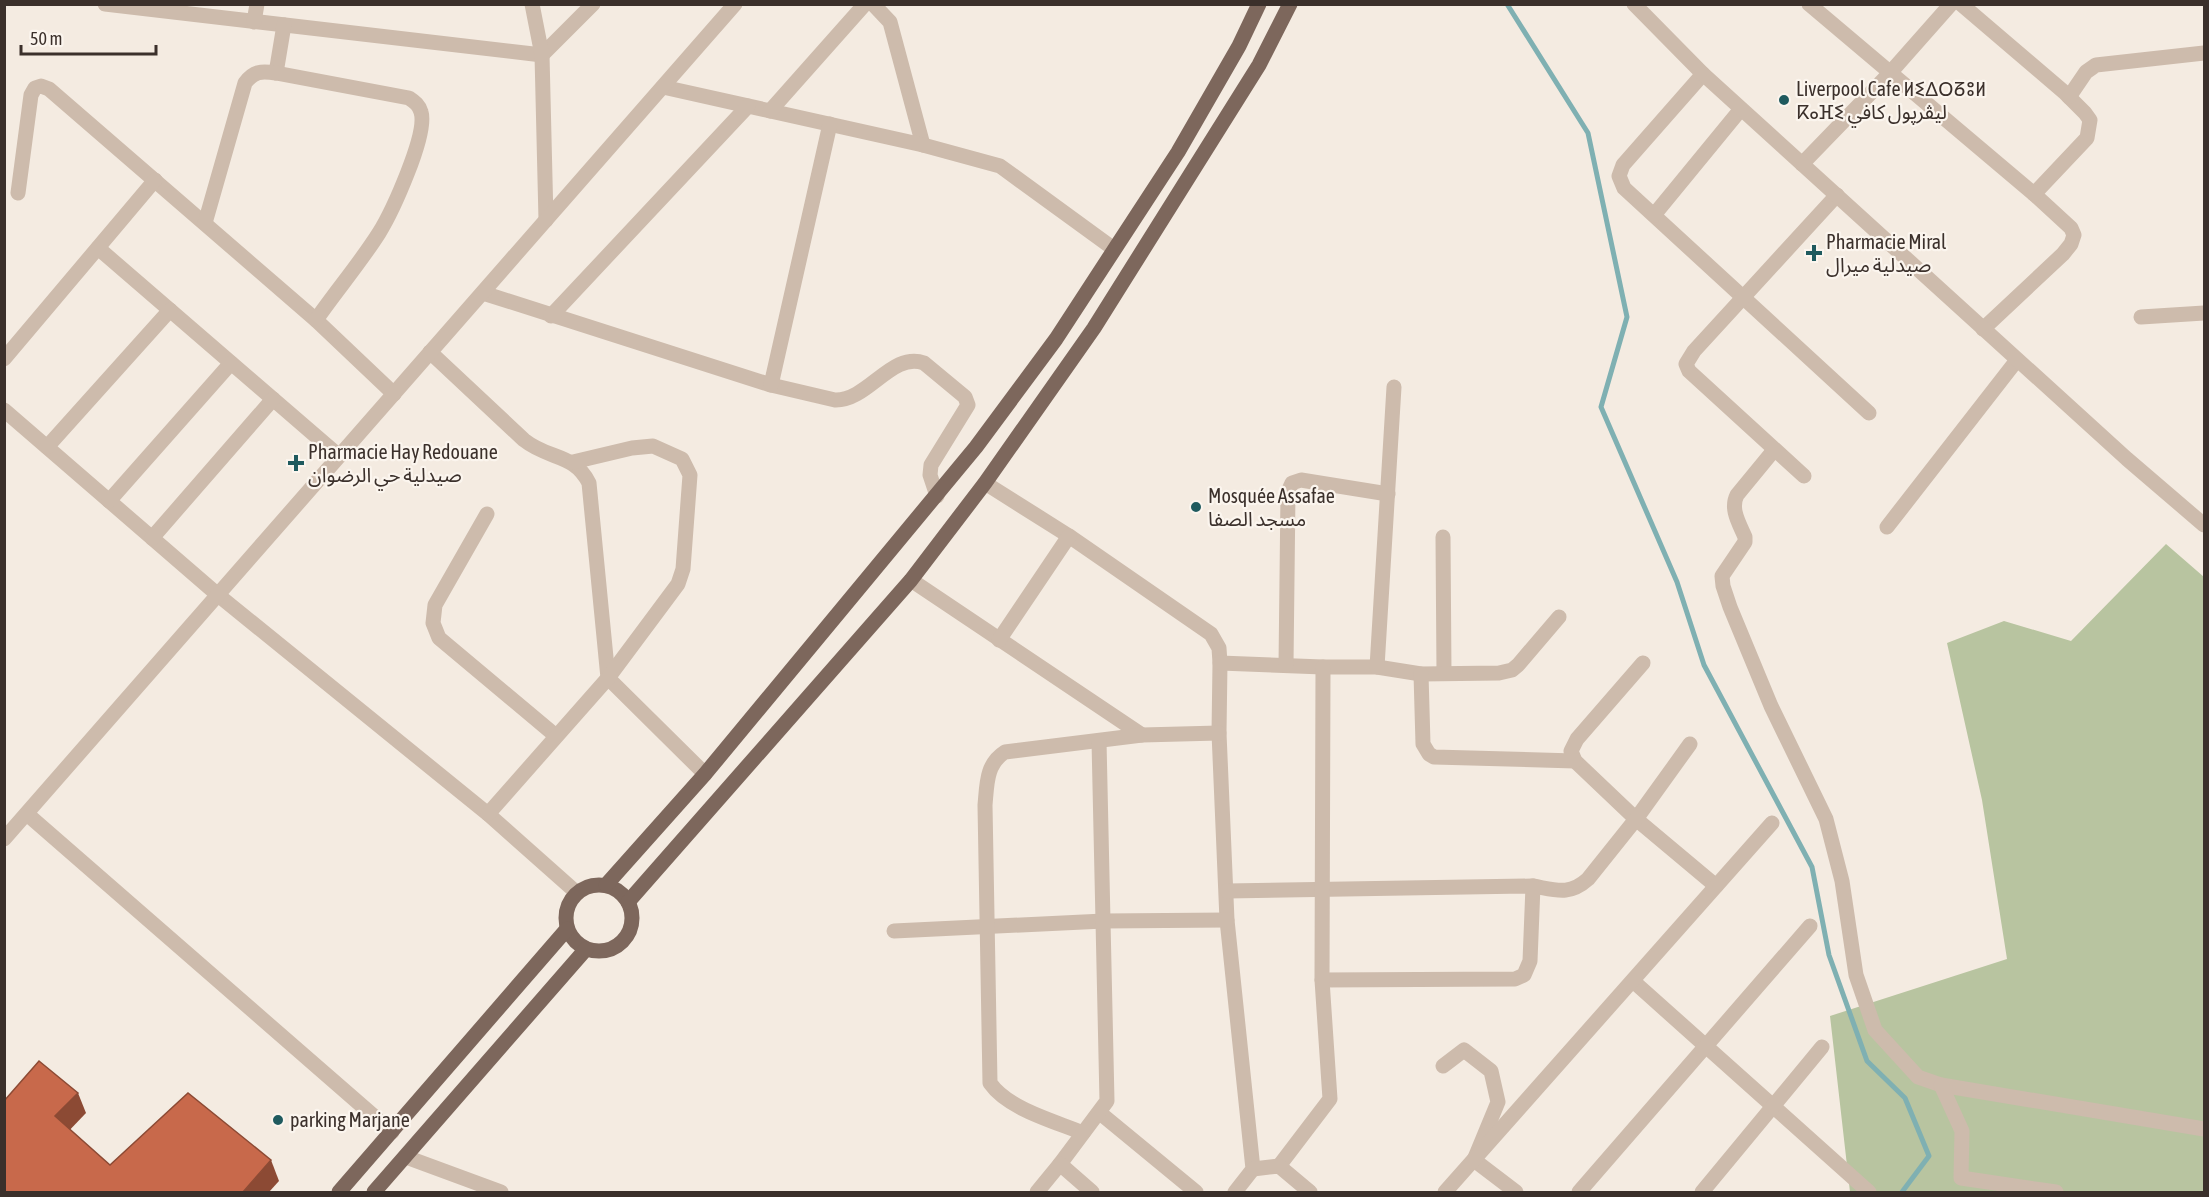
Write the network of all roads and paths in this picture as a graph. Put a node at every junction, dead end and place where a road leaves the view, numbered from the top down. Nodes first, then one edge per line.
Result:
1 (105, 4) edge
2 (257, 4) edge
3 (532, 4) edge
4 (593, 4) edge
5 (735, 4) edge
6 (865, 4) edge
7 (873, 4) edge
8 (1259, 4) edge
9 (1290, 4) edge
10 (1634, 4) edge
11 (1809, 4) edge
12 (1951, 4) edge
13 (1961, 4) edge
14 (163, 8) edge
15 (254, 22) junction
16 (284, 25) junction
17 (2205, 53) edge
18 (542, 55) junction
19 (276, 73) junction
20 (1890, 73) junction
21 (1703, 74) junction
22 (663, 87) junction
23 (2069, 96) junction
24 (748, 106) junction
25 (1741, 109) junction
26 (770, 111) junction
27 (830, 124) junction
28 (922, 145) junction
29 (1802, 164) junction
30 (156, 180) junction
31 (18, 193) dead end
32 (2034, 194) junction
33 (1837, 195) junction
34 (1654, 215) junction
35 (546, 220) junction
36 (205, 223) junction
37 (98, 248) junction
38 (1114, 249) junction
39 (483, 293) junction
40 (1743, 296) junction
41 (170, 310) junction
42 (2205, 313) edge
43 (551, 316) junction
44 (2141, 317) dead end
45 (315, 320) junction
46 (1983, 329) junction
47 (430, 352) junction
48 (4, 359) edge
49 (2017, 360) junction
50 (231, 363) junction
51 (771, 385) junction
52 (1394, 387) dead end
53 (394, 394) junction
54 (273, 399) junction
55 (4, 410) edge
56 (1869, 413) dead end
57 (47, 447) junction
58 (1774, 450) junction
59 (339, 456) junction
60 (573, 462) junction
61 (1804, 476) dead end
62 (985, 483) junction
63 (1388, 494) junction
64 (936, 496) junction
65 (109, 501) junction
66 (487, 514) dead end
67 (2205, 525) edge
68 (1887, 526) dead end
69 (1070, 536) junction
70 (1443, 537) dead end
71 (152, 538) junction
72 (911, 580) junction
73 (218, 595) junction
74 (1559, 617) dead end
75 (999, 640) junction
76 (1220, 663) junction
77 (1643, 663) dead end
78 (1286, 665) junction
79 (1323, 667) junction
80 (1377, 667) junction
81 (1444, 673) junction
82 (1420, 674) junction
83 (608, 678) junction
84 (1219, 733) junction
85 (1143, 735) junction
86 (556, 736) junction
87 (1099, 741) junction
88 (1690, 744) dead end
89 (1575, 761) junction
90 (705, 774) junction
91 (27, 814) junction
92 (488, 814) junction
93 (1636, 819) junction
94 (1772, 823) dead end
95 (4, 839) edge
96 (606, 885) junction
97 (1533, 886) junction
98 (1716, 886) junction
99 (1321, 888) junction
100 (1227, 891) junction
101 (577, 893) junction
102 (628, 902) junction
103 (1227, 920) junction
104 (1104, 921) junction
105 (1810, 926) dead end
106 (987, 927) junction
107 (567, 929) junction
108 (894, 931) dead end
109 (586, 949) junction
110 (1322, 980) junction
111 (1633, 981) junction
112 (1707, 1047) junction
113 (1822, 1047) dead end
114 (1443, 1066) dead end
115 (1941, 1085) junction
116 (1773, 1106) junction
117 (1100, 1113) junction
118 (2205, 1129) edge
119 (392, 1132) junction
120 (1083, 1133) junction
121 (406, 1157) junction
122 (1474, 1160) junction
123 (1060, 1164) junction
124 (1279, 1166) junction
125 (1253, 1169) junction
126 (339, 1192) edge
127 (374, 1192) edge
128 (501, 1192) edge
129 (1037, 1192) edge
130 (1092, 1192) edge
131 (1196, 1192) edge
132 (1235, 1192) edge
133 (1310, 1192) edge
134 (1444, 1192) edge
135 (1516, 1192) edge
136 (1579, 1192) edge
137 (1702, 1192) edge
138 (1869, 1192) edge
139 (2056, 1192) edge

1 - 14 street
2 - 15 street
3 - 18 street
4 - 18 street
5 - 22 street
6 - 26 street
7 - 28 street
8 - 38 main road
9 - 62 main road
10 - 21 street
11 - 20 street
12 - 20 street
13 - 23 street
14 - 15 street
15 - 16 street
16 - 18 street
16 - 19 street
17 - 23 street
18 - 35 street
19 - 36 street
19 - 45 street
20 - 29 street
20 - 32 street
21 - 25 street
21 - 34 street
22 - 24 street
22 - 35 street
23 - 32 street
24 - 26 street
24 - 43 street
25 - 29 street
25 - 34 street
26 - 27 street
27 - 28 street
27 - 51 street
28 - 38 street
29 - 33 street
30 - 31 street
30 - 36 street
30 - 37 street
32 - 46 street
33 - 40 street
33 - 46 street
34 - 40 street
35 - 39 street
36 - 45 street
37 - 41 street
37 - 48 street
38 - 64 main road
39 - 43 street
39 - 47 street
40 - 56 street
40 - 58 street
41 - 50 street
41 - 57 street
42 - 44 street
43 - 51 street
45 - 53 street
46 - 49 street
47 - 53 street
47 - 60 street
49 - 67 street
49 - 68 street
50 - 54 street
50 - 65 street
51 - 64 street
52 - 63 street
53 - 59 street
54 - 59 street
54 - 71 street
55 - 57 street
57 - 65 street
58 - 61 street
58 - 115 street
59 - 73 street
60 - 83 street
60 - 83 street
62 - 69 street
62 - 72 main road
63 - 78 street
63 - 80 street
64 - 90 main road
65 - 71 street
66 - 86 street
69 - 75 street
69 - 76 street
70 - 81 street
71 - 73 street
72 - 75 street
72 - 102 main road
73 - 91 street
73 - 92 street
74 - 81 street
75 - 85 street
76 - 78 street
76 - 84 street
77 - 89 street
78 - 79 street
79 - 80 street
79 - 99 street
80 - 82 street
81 - 82 street
82 - 89 street
83 - 86 street
83 - 90 street
84 - 85 street
84 - 100 street
85 - 87 street
86 - 92 street
87 - 104 street
87 - 106 street
88 - 93 street
89 - 93 street
90 - 96 main road
91 - 95 street
91 - 119 street
92 - 101 street
93 - 97 street
93 - 98 street
94 - 98 street
96 - 101 main road
96 - 102 main road
97 - 99 street
97 - 110 street
98 - 111 street
99 - 100 street
99 - 110 street
100 - 103 street
101 - 107 main road
102 - 109 main road
103 - 104 street
103 - 125 street
104 - 106 street
104 - 117 street
105 - 112 street
106 - 108 street
106 - 120 street
107 - 109 main road
107 - 119 main road
109 - 121 main road
110 - 124 street
111 - 112 street
111 - 122 street
112 - 116 street
112 - 136 street
113 - 116 street
114 - 122 street
115 - 118 street
115 - 139 street
116 - 137 street
116 - 138 street
117 - 120 street
117 - 131 street
119 - 126 main road
120 - 123 street
121 - 127 main road
121 - 128 street
122 - 134 street
122 - 135 street
123 - 129 street
123 - 130 street
124 - 125 street
124 - 133 street
125 - 132 street

